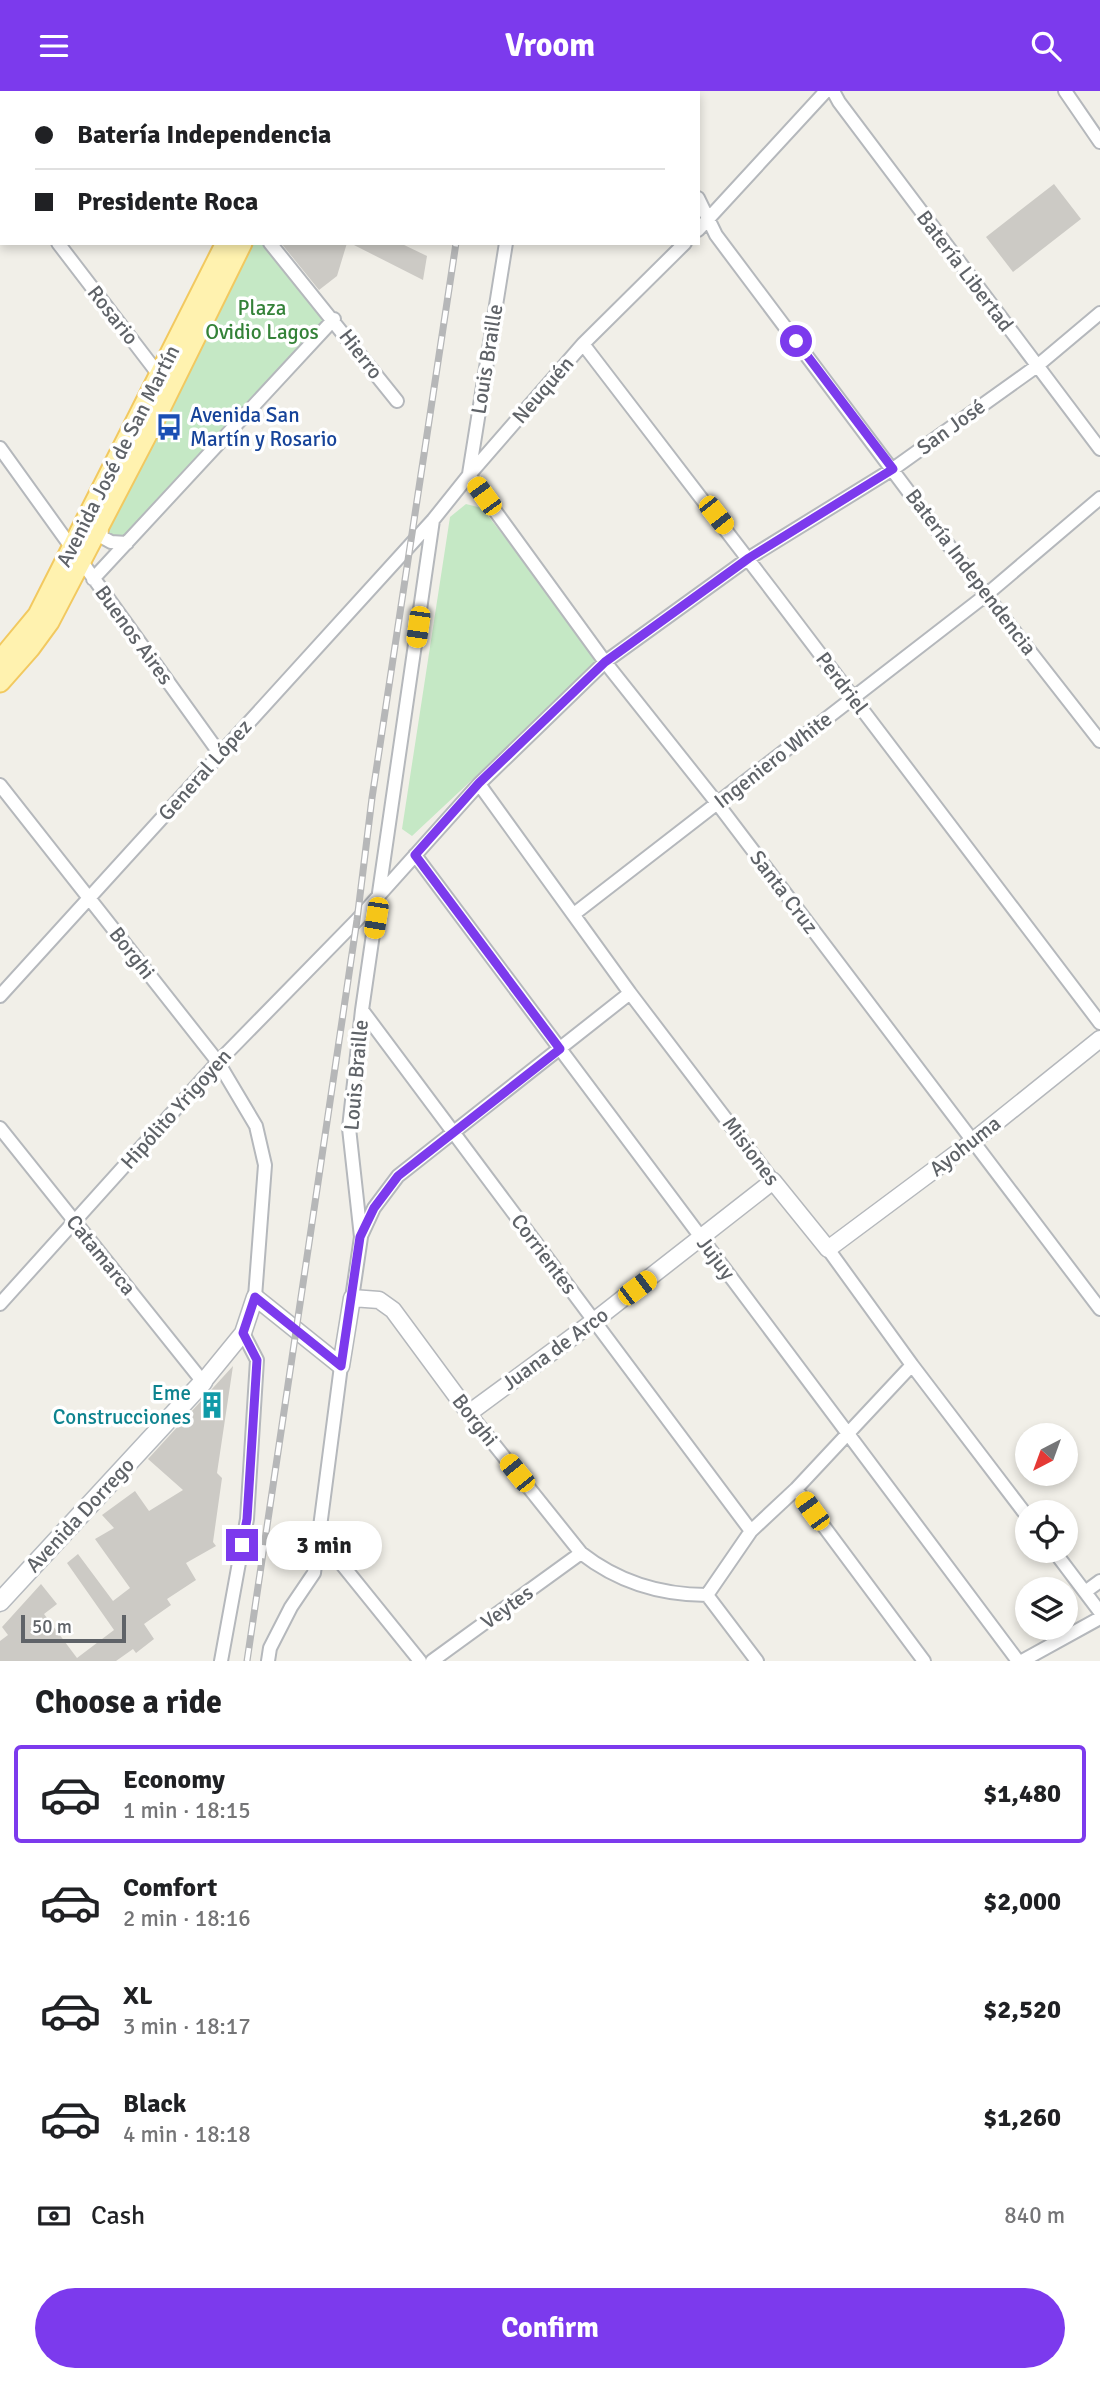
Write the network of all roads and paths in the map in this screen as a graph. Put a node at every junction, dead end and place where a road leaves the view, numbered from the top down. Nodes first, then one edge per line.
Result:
1 (826, 91) edge
2 (833, 91) edge
3 (1065, 91) edge
4 (1100, 142) edge
5 (700, 202) edge
6 (709, 219) junction
7 (700, 228) edge
8 (60, 245) edge
9 (225, 245) edge
10 (241, 245) edge
11 (272, 245) edge
12 (506, 245) edge
13 (683, 245) edge
14 (1100, 313) edge
15 (334, 319) junction
16 (583, 344) junction
17 (1037, 366) junction
18 (166, 379) junction
19 (397, 401) dead end
20 (0, 448) edge
21 (1100, 449) edge
22 (893, 469) junction
23 (469, 475) junction
24 (1100, 498) edge
25 (433, 520) junction
26 (101, 524) junction
27 (127, 543) junction
28 (410, 545) joint
29 (77, 554) junction
30 (749, 558) junction
31 (93, 579) junction
32 (986, 595) junction
33 (0, 661) edge
34 (605, 662) junction
35 (0, 682) edge
36 (853, 698) junction
37 (1100, 741) edge
38 (220, 754) junction
39 (479, 783) junction
40 (0, 785) edge
41 (717, 803) junction
42 (415, 855) junction
43 (380, 894) junction
44 (88, 898) junction
45 (574, 914) junction
46 (357, 920) joint
47 (631, 993) junction
48 (0, 996) edge
49 (362, 1010) junction
50 (1100, 1023) edge
51 (1100, 1039) edge
52 (560, 1049) junction
53 (218, 1062) junction
54 (256, 1126) joint
55 (0, 1128) edge
56 (452, 1132) junction
57 (973, 1141) junction
58 (774, 1181) junction
59 (74, 1221) junction
60 (360, 1237) junction
61 (702, 1238) junction
62 (828, 1249) junction
63 (255, 1297) junction
64 (352, 1298) junction
65 (0, 1304) edge
66 (1100, 1310) edge
67 (594, 1321) junction
68 (243, 1333) junction
69 (912, 1365) junction
70 (341, 1366) junction
71 (203, 1382) junction
72 (469, 1412) junction
73 (848, 1434) junction
74 (796, 1489) junction
75 (1015, 1500) edge
76 (751, 1531) junction
77 (319, 1536) junction
78 (581, 1553) junction
79 (1063, 1563) edge
80 (1100, 1581) edge
81 (1085, 1592) junction
82 (707, 1595) junction
83 (0, 1602) edge
84 (1100, 1612) edge
85 (1100, 1618) edge
86 (221, 1661) edge
87 (268, 1661) edge
88 (420, 1661) edge
89 (432, 1661) edge
90 (757, 1661) edge
91 (924, 1661) edge
92 (1020, 1661) edge

1 - 6 street
2 - 17 street, Batería Libertad
3 - 4 street
5 - 6 street, Batería Independencia
6 - 7 street
6 - 22 street, Batería Independencia
8 - 18 street, Rosario
9 - 18 main road, Avenida José de San Martín
10 - 18 main road, Avenida José de San Martín
11 - 15 street, Hierro
12 - 23 street, Louis Braille
13 - 16 street, Neuquén
14 - 17 street, San José
15 - 19 street, Hierro
15 - 27 street
16 - 23 street, Neuquén
16 - 30 street, Perdriel
17 - 21 street, Batería Libertad
17 - 22 street, San José
18 - 26 main road, Avenida José de San Martín
18 - 29 main road, Avenida José de San Martín
20 - 29 street, Buenos Aires
22 - 30 street, San José
22 - 32 street, Batería Independencia
23 - 25 street, Neuquén
23 - 34 street, Santa Cruz
24 - 32 street, Ingeniero White
25 - 28 street, Neuquén
25 - 43 street, Louis Braille
26 - 27 street
26 - 29 main road, Avenida José de San Martín
27 - 31 street
28 - 38 street, General López
29 - 31 street, Buenos Aires
29 - 33 main road, Avenida José de San Martín
29 - 35 main road, Avenida José de San Martín
30 - 34 street, San José
30 - 36 street, Perdriel
31 - 38 street, Buenos Aires
32 - 36 street, Ingeniero White
32 - 37 street, Batería Independencia
34 - 39 street, San José
34 - 41 street, Santa Cruz
36 - 41 street, Ingeniero White
36 - 50 street, Perdriel
38 - 44 street, General López
39 - 42 street, San José
39 - 45 street, Misiones
40 - 44 street, Borghi
41 - 45 street, Ingeniero White
41 - 57 street, Santa Cruz
42 - 43 street, San José
42 - 52 street, Jujuy
43 - 46 street, San José
43 - 49 street, Louis Braille
44 - 48 street, General López
44 - 53 street, Borghi
45 - 47 street, Misiones
46 - 53 street, Hipólito Yrigoyen
47 - 52 street
47 - 58 street, Misiones
49 - 56 street, Corrientes
49 - 60 street, Louis Braille
51 - 57 street, Ayohuma
52 - 56 street
52 - 61 street, Jujuy
53 - 54 street, Borghi
53 - 59 street, Hipólito Yrigoyen
54 - 63 street, Avenida Dorrego
55 - 59 street, Catamarca
56 - 60 street
56 - 67 street, Corrientes
57 - 62 street, Ayohuma
57 - 66 street, Santa Cruz
58 - 61 street, Juana de Arco
58 - 62 street, Misiones
59 - 65 street, Hipólito Yrigoyen
59 - 71 street, Catamarca
60 - 64 street, Louis Braille
61 - 67 street, Juana de Arco
61 - 73 street, Jujuy
62 - 69 street, Misiones
63 - 68 street, Avenida Dorrego
63 - 70 street
64 - 70 street, Louis Braille
64 - 72 street, Borghi
67 - 72 street, Juana de Arco
67 - 76 street, Corrientes
68 - 71 street, Avenida Dorrego
68 - 86 street
69 - 73 street
69 - 75 street, Misiones
70 - 77 street, Louis Braille
71 - 83 main road, Avenida Dorrego
72 - 78 street, Borghi
73 - 74 street
73 - 92 street, Jujuy
74 - 76 street
74 - 91 street
76 - 82 street
77 - 87 street, Louis Braille
77 - 88 street
78 - 82 street, Borghi
78 - 89 street, Veytes
79 - 81 street
80 - 81 street
81 - 84 street
82 - 90 street
85 - 92 street

